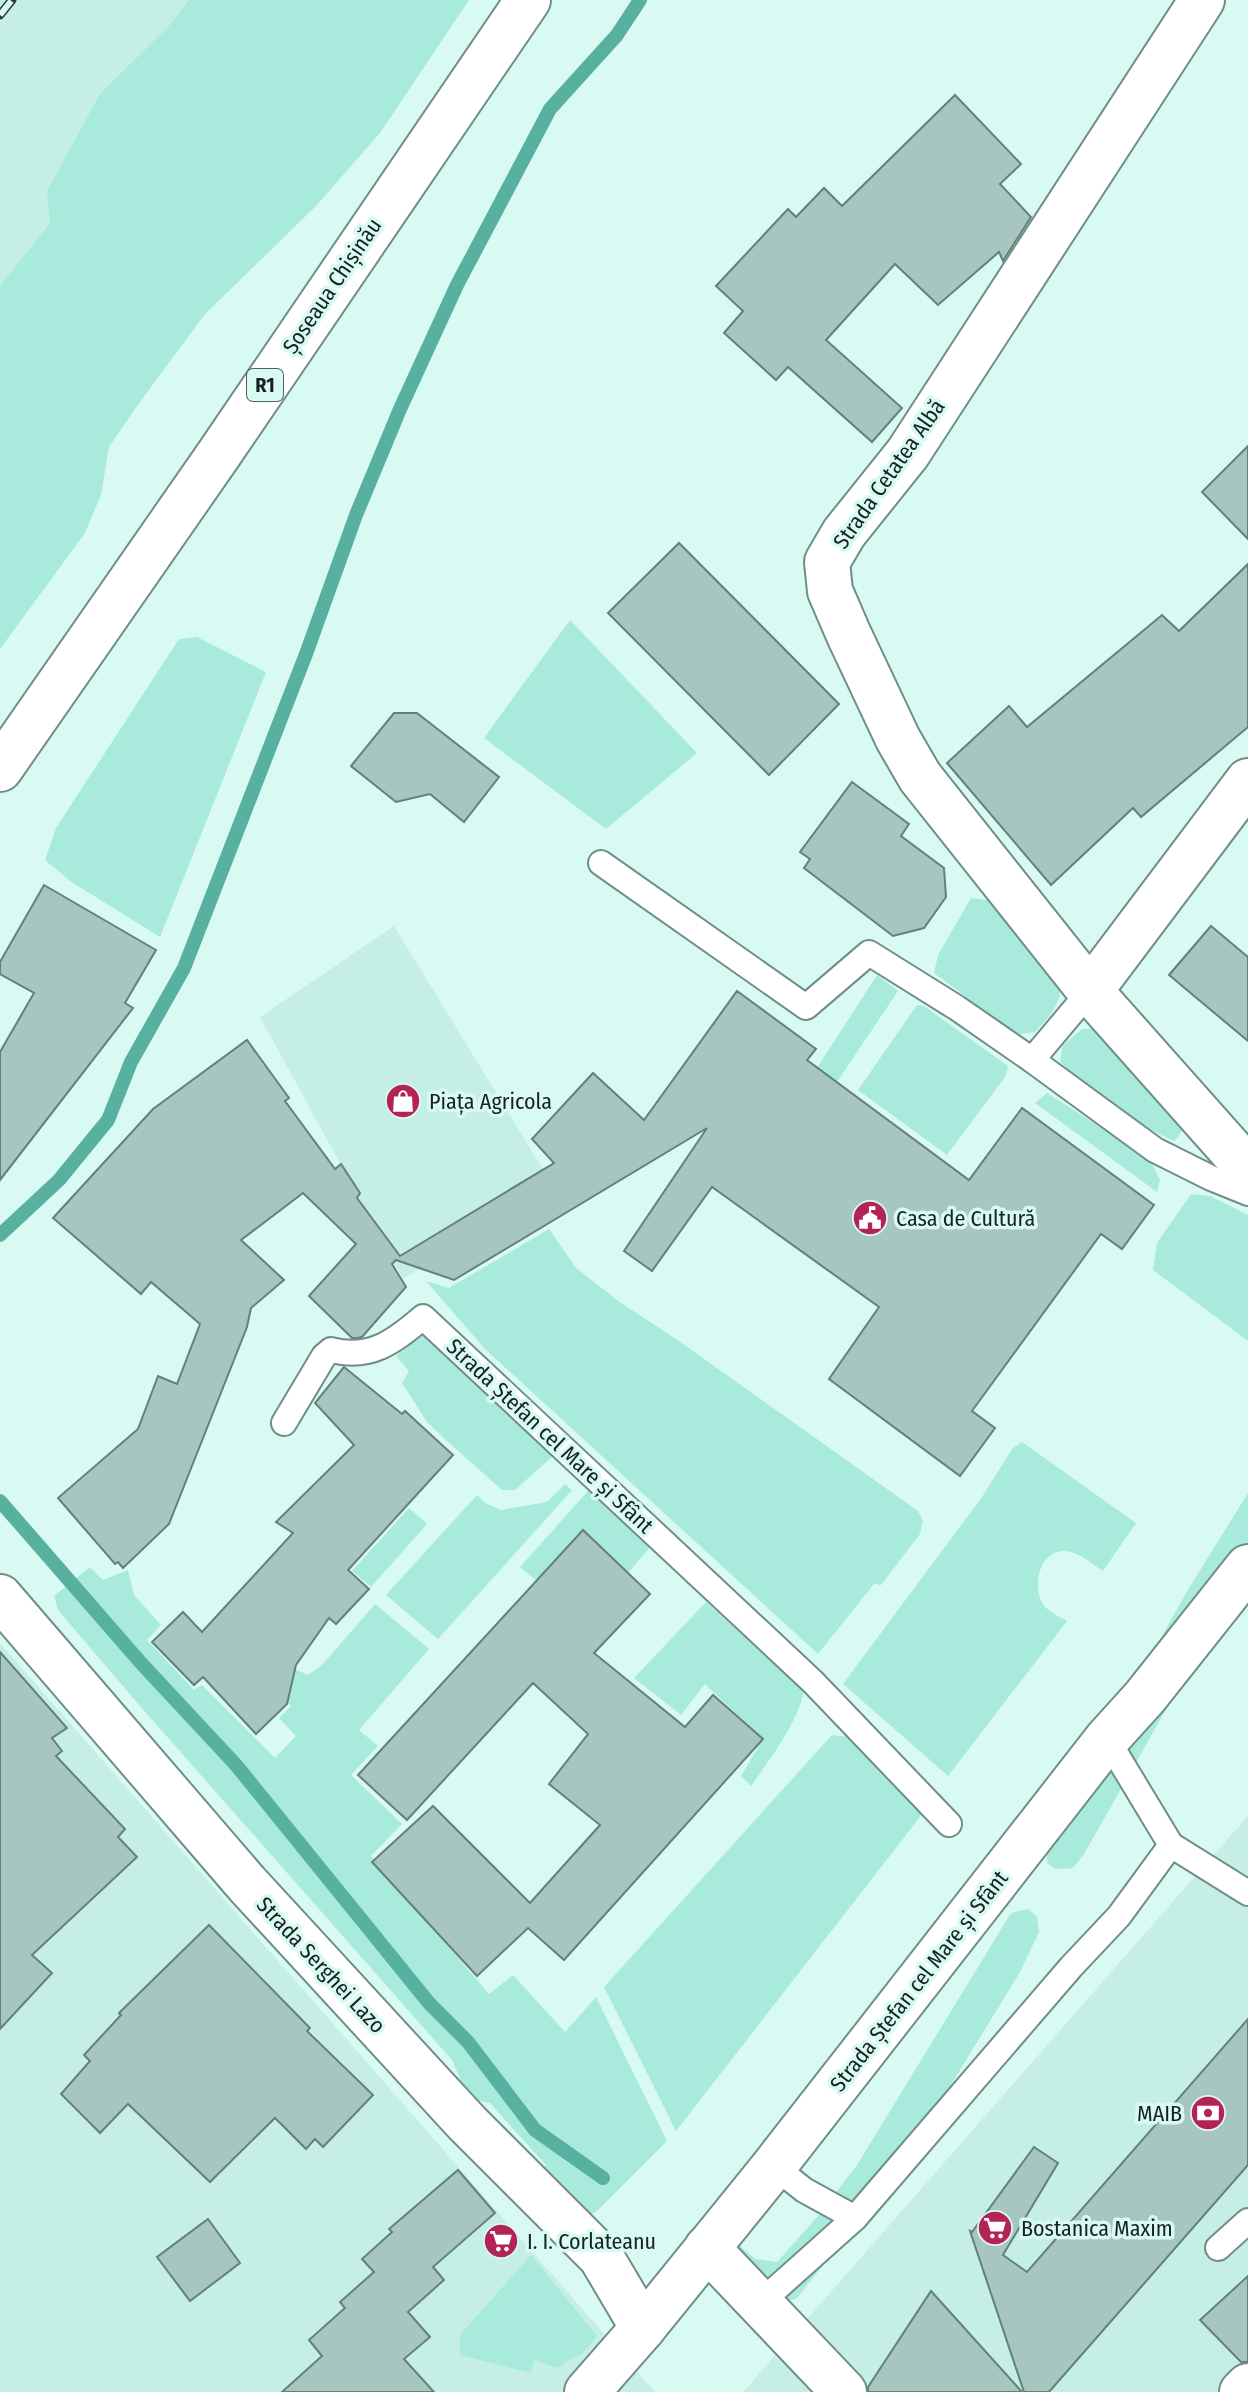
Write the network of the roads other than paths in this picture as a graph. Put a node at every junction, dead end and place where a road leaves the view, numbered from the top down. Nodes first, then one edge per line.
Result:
1 (528, 0) edge
2 (1202, 0) edge
3 (0, 769) edge
4 (1248, 781) edge
5 (601, 863) dead end
6 (1090, 991) junction
7 (1032, 1060) junction
8 (1248, 1169) edge
9 (1248, 1193) edge
10 (284, 1423) dead end
11 (1248, 1567) edge
12 (0, 1597) edge
13 (1107, 1739) junction
14 (949, 1824) dead end
15 (1171, 1845) junction
16 (1248, 1893) edge
17 (774, 2166) junction
18 (855, 2218) junction
19 (1248, 2221) edge
20 (707, 2248) junction
21 (1218, 2248) dead end
22 (760, 2303) junction
23 (643, 2328) junction
24 (1248, 2386) edge
25 (587, 2392) edge
26 (844, 2392) edge
27 (1242, 2392) edge

1 - 3 main road, Șoseaua Chișinău / R1
2 - 6 main road, Strada Cetatea Albă
4 - 6 main road
5 - 7 lane
6 - 7 lane
6 - 8 main road
7 - 9 lane
10 - 14 lane, Strada Ștefan cel Mare și Sfânt
11 - 13 main road, Strada Ștefan cel Mare și Sfânt
12 - 23 main road, Strada Serghei Lazo
13 - 15 lane
13 - 17 main road, Strada Ștefan cel Mare și Sfânt
15 - 16 lane
15 - 18 lane
17 - 18 lane
17 - 20 main road, Strada Ștefan cel Mare și Sfânt
18 - 22 lane
19 - 21 lane
20 - 22 main road
20 - 23 main road, Strada Ștefan cel Mare și Sfânt
22 - 26 main road
23 - 25 main road, Strada Ștefan cel Mare și Sfânt
24 - 27 main road

